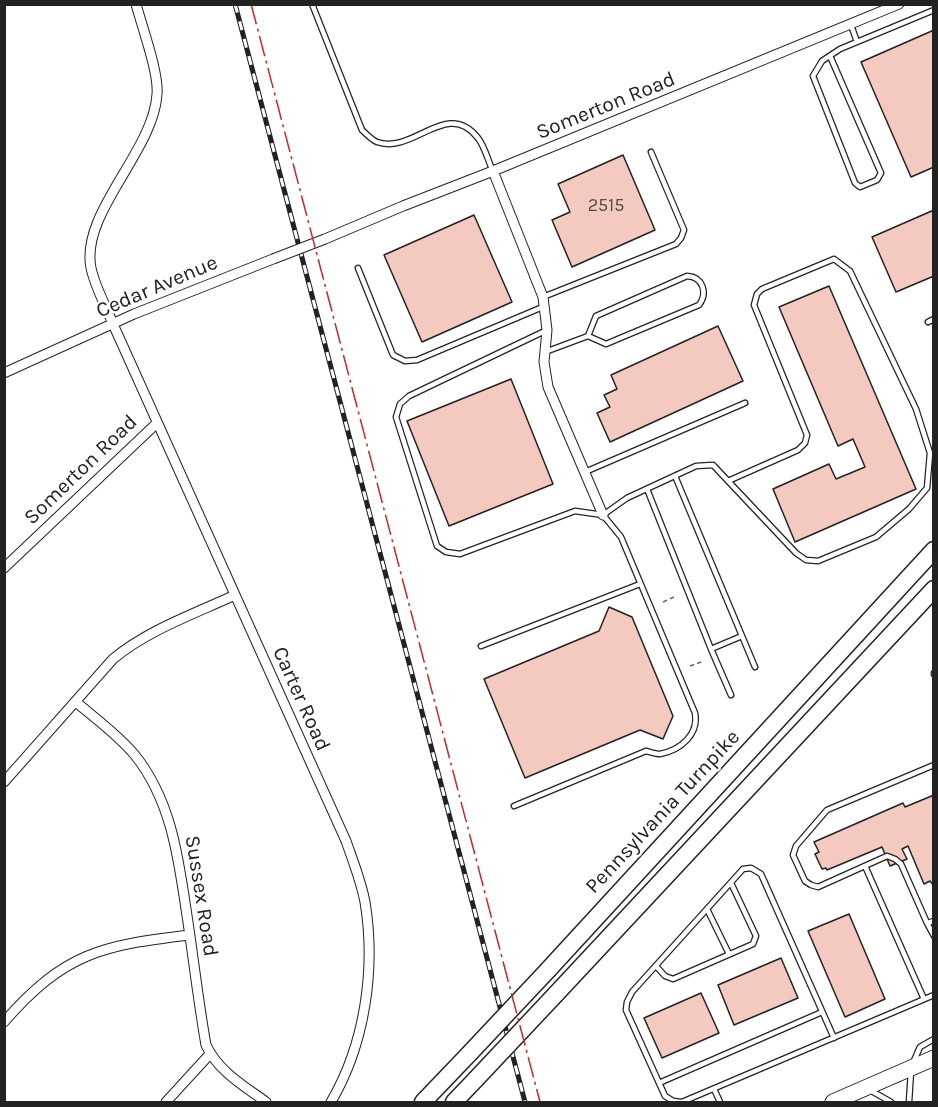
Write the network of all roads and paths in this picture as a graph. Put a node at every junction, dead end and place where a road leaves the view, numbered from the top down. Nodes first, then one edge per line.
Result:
1 (136, 4) edge
2 (312, 4) edge
3 (899, 4) edge
4 (933, 10) edge
5 (851, 25) junction
6 (857, 42) junction
7 (830, 56) junction
8 (651, 152) dead end
9 (493, 171) junction
10 (325, 239) joint
11 (358, 268) dead end
12 (544, 302) junction
13 (113, 324) junction
14 (547, 330) junction
15 (588, 336) junction
16 (545, 352) junction
17 (4, 373) edge
18 (745, 403) dead end
19 (157, 423) junction
20 (585, 472) junction
21 (675, 476) junction
22 (728, 481) junction
23 (647, 489) junction
24 (603, 514) junction
25 (933, 550) edge
26 (4, 568) edge
27 (640, 584) junction
28 (933, 589) edge
29 (235, 596) junction
30 (674, 597) dead end
31 (663, 602) dead end
32 (742, 636) junction
33 (481, 646) dead end
34 (711, 649) junction
35 (700, 662) dead end
36 (690, 666) dead end
37 (755, 667) dead end
38 (731, 695) dead end
39 (76, 702) junction
40 (933, 765) edge
41 (4, 782) edge
42 (514, 806) dead end
43 (865, 866) junction
44 (731, 883) junction
45 (707, 909) junction
46 (933, 921) edge
47 (927, 923) junction
48 (190, 935) junction
49 (933, 936) edge
50 (729, 954) junction
51 (656, 966) junction
52 (933, 995) edge
53 (924, 999) junction
54 (822, 1012) junction
55 (4, 1022) edge
56 (834, 1038) junction
57 (933, 1039) edge
58 (210, 1054) junction
59 (933, 1058) edge
60 (911, 1068) junction
61 (659, 1083) junction
62 (866, 1088) junction
63 (714, 1089) junction
64 (166, 1102) edge
65 (266, 1102) edge
66 (331, 1102) edge
67 (423, 1102) edge
68 (454, 1102) edge
69 (682, 1102) edge
70 (720, 1102) edge
71 (833, 1102) edge
72 (891, 1102) edge
73 (909, 1102) edge

1 - 13 street, Carter Road
2 - 9 lane
3 - 5 street, Somerton Road
4 - 6 lane
5 - 6 lane
5 - 9 street, Somerton Road
6 - 7 lane
7 - 7 lane
8 - 12 lane
9 - 10 street, Somerton Road
9 - 12 street
10 - 13 street, Cedar Avenue, bridge
11 - 12 lane
12 - 14 street
13 - 17 street, Cedar Avenue
13 - 19 street, Carter Road
14 - 16 street
14 - 24 lane
15 - 15 lane
15 - 16 lane
16 - 20 street
18 - 20 lane
19 - 26 street, Somerton Road
19 - 29 street, Carter Road
20 - 24 street
21 - 22 lane
21 - 23 lane
21 - 32 lane
22 - 22 lane
23 - 24 lane
23 - 34 lane
24 - 27 lane
25 - 67 highway, Pennsylvania Turnpike, bridge
27 - 33 lane
27 - 42 lane
28 - 68 highway, bridge
29 - 39 street
29 - 66 street, Carter Road
30 - 31 path
32 - 34 lane
32 - 37 lane
34 - 38 lane
35 - 36 path
39 - 41 street
39 - 48 street, Sussex Road
40 - 43 lane
43 - 47 lane
43 - 53 lane
44 - 45 lane
44 - 50 lane
44 - 54 lane
45 - 50 lane
45 - 51 lane
46 - 47 lane
47 - 49 lane
48 - 55 street
48 - 58 street, Sussex Road
50 - 51 lane
51 - 61 lane
52 - 53 lane
53 - 56 lane
54 - 56 lane
54 - 61 lane
56 - 63 lane
57 - 60 lane
58 - 64 street
58 - 65 street, Sussex Road
59 - 60 main road
60 - 62 main road
60 - 73 lane
61 - 69 lane
62 - 71 main road
62 - 72 lane
63 - 69 lane
63 - 70 lane

